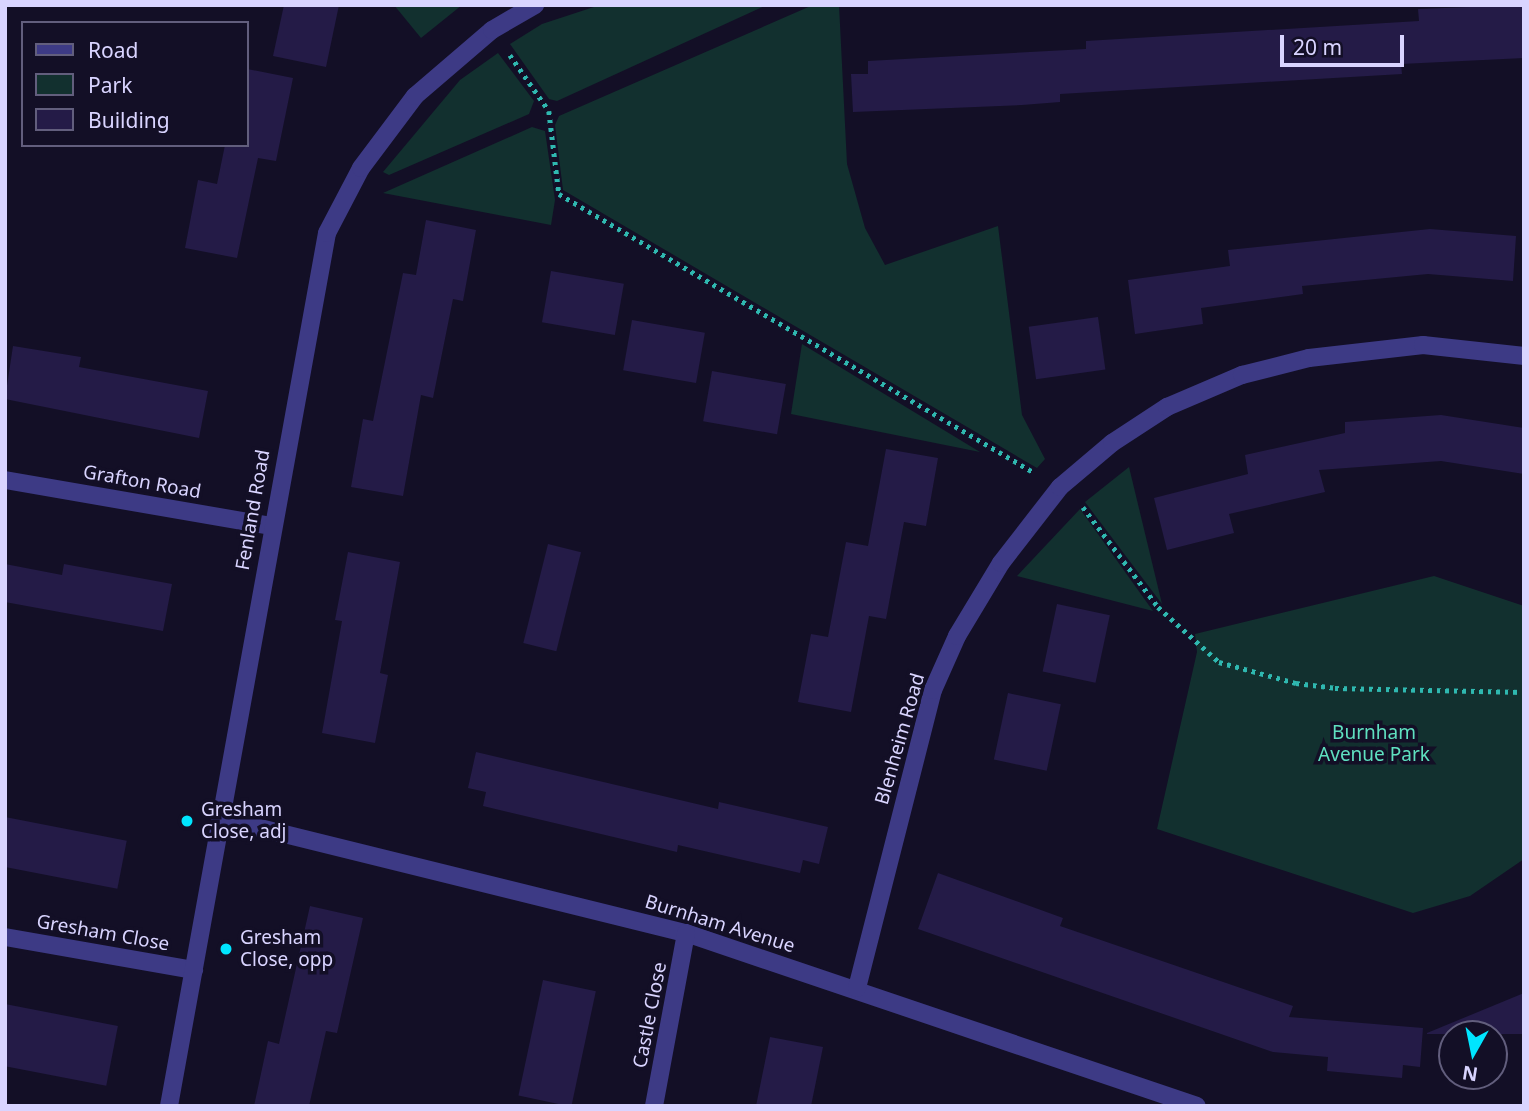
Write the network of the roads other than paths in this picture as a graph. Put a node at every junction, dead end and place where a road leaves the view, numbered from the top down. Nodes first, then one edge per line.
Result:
1 (535, 5) edge
2 (1524, 356) edge
3 (5, 480) edge
4 (271, 526) junction
5 (220, 818) junction
6 (686, 933) junction
7 (5, 937) edge
8 (194, 970) junction
9 (857, 988) junction
10 (1166, 1100) edge
11 (169, 1106) edge
12 (654, 1106) edge
13 (1197, 1106) edge

1 - 4 street, Fenland Road
2 - 9 street, Blenheim Road
3 - 4 street, Grafton Road
4 - 5 street, Fenland Road
5 - 6 street, Burnham Avenue
5 - 8 street, Fenland Road
6 - 9 street, Burnham Avenue
6 - 12 street, Castle Close
7 - 8 street, Gresham Close
8 - 11 street, Fenland Road
9 - 10 street, Burnham Avenue
10 - 13 street, Burnham Avenue

